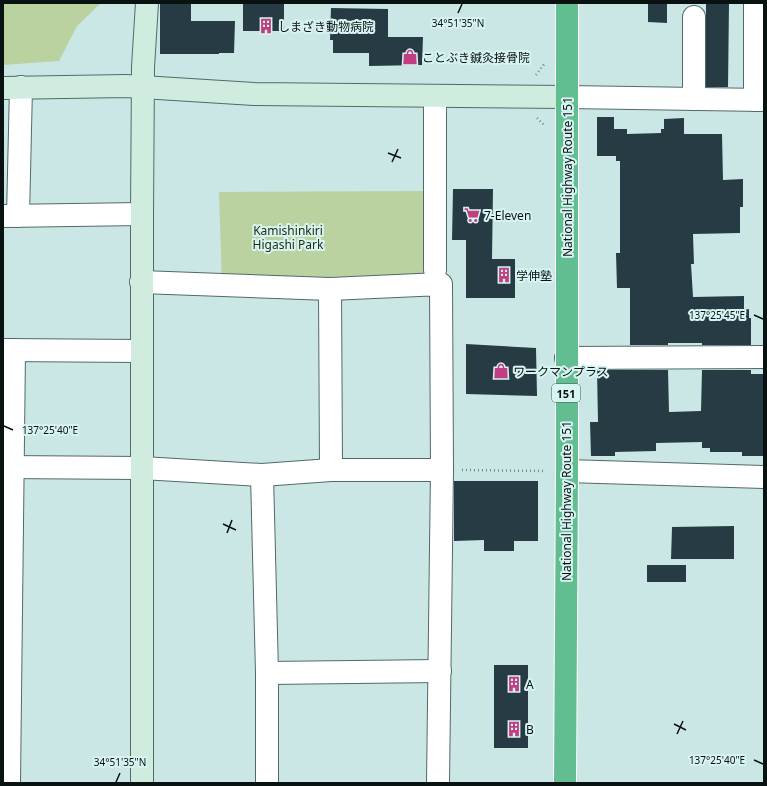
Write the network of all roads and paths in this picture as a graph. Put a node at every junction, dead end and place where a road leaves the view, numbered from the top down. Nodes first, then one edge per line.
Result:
1 (146, 3) edge
2 (567, 3) edge
3 (755, 3) edge
4 (694, 17) dead end
5 (143, 87) junction
6 (12, 88) edge
7 (435, 96) junction
8 (567, 97) junction
9 (694, 100) junction
10 (760, 100) edge
11 (142, 214) junction
12 (11, 216) edge
13 (435, 270) dead end
14 (141, 282) junction
15 (330, 289) junction
16 (8, 350) edge
17 (141, 351) junction
18 (764, 357) edge
19 (566, 358) junction
20 (8, 467) edge
21 (142, 468) junction
22 (331, 470) junction
23 (442, 470) junction
24 (557, 471) junction
25 (262, 475) junction
26 (764, 477) edge
27 (6, 660) edge
28 (440, 671) junction
29 (267, 673) junction
30 (9, 783) edge
31 (142, 783) edge
32 (267, 783) edge
33 (438, 783) edge
34 (565, 783) edge

1 - 5 street
2 - 8 highway, National Highway Route 151 / 151
3 - 10 street
4 - 9 street
5 - 6 street
5 - 7 street
5 - 11 street
6 - 12 street
7 - 8 street
7 - 13 street
8 - 9 street
8 - 19 highway, National Highway Route 151 / 151
9 - 10 street
11 - 12 street
11 - 14 street
14 - 15 street
14 - 17 street
15 - 22 street
15 - 23 street
16 - 17 street
16 - 20 street
17 - 21 street
18 - 19 street
19 - 24 highway, National Highway Route 151 / 151
20 - 21 street
20 - 27 street
21 - 25 street
21 - 31 street
22 - 23 street
22 - 25 street
23 - 24 path
23 - 28 street
24 - 26 street
24 - 34 highway, National Highway Route 151 / 151
25 - 29 street
27 - 30 street
28 - 29 street
28 - 33 street
29 - 32 street

